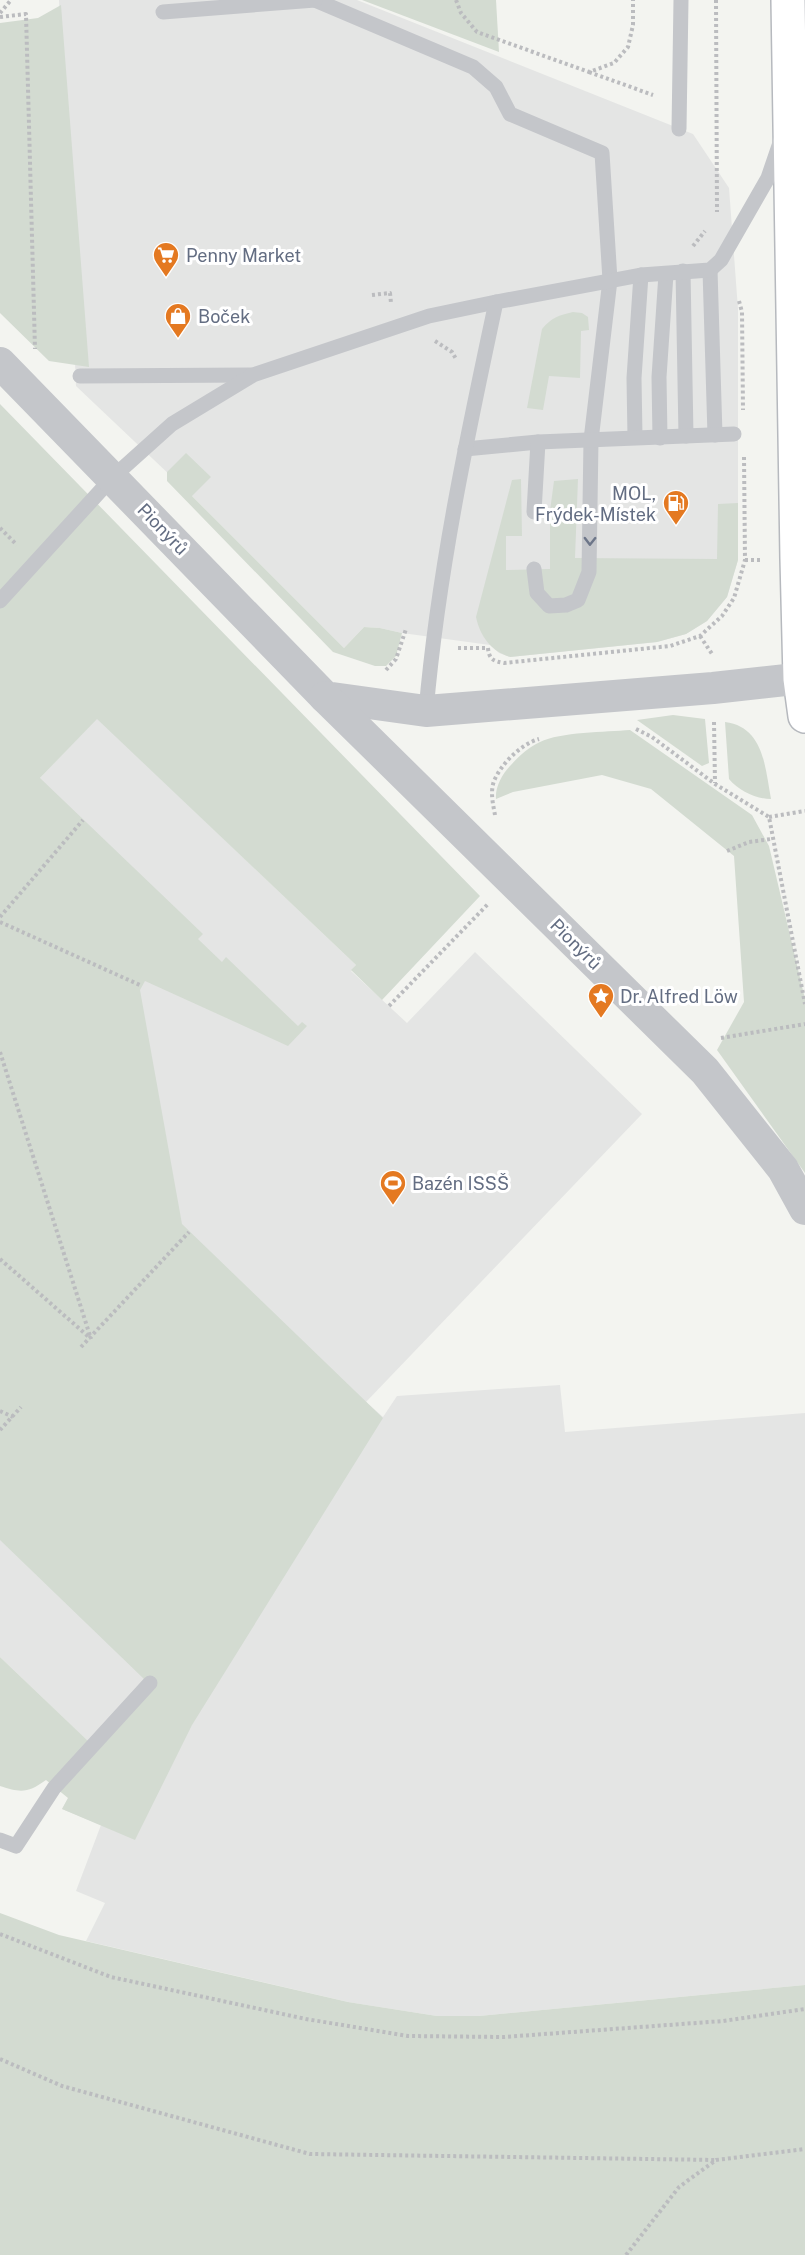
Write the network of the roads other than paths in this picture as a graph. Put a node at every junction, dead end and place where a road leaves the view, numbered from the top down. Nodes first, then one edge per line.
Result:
1 (315, 0) edge
2 (681, 0) edge
3 (788, 0) edge
4 (163, 12) dead end
5 (790, 112) junction
6 (679, 129) dead end
7 (711, 270) junction
8 (683, 271) junction
9 (666, 274) junction
10 (641, 275) junction
11 (610, 280) junction
12 (496, 302) junction
13 (0, 363) edge
14 (253, 375) junction
15 (80, 376) dead end
16 (715, 435) junction
17 (734, 435) dead end
18 (686, 436) junction
19 (635, 437) junction
20 (660, 438) junction
21 (591, 440) junction
22 (538, 442) junction
23 (465, 449) junction
24 (113, 477) junction
25 (534, 512) dead end
26 (534, 569) dead end
27 (0, 601) edge
28 (803, 679) edge
29 (325, 697) junction
30 (426, 711) junction
31 (805, 716) edge
32 (805, 1209) edge
33 (150, 1683) dead end
34 (0, 1840) edge

1 - 4 lane
1 - 11 lane
2 - 6 lane
3 - 5 main road
5 - 7 lane
5 - 28 main road
7 - 8 lane
7 - 16 lane
8 - 9 lane
8 - 18 lane
9 - 10 lane
9 - 20 lane
10 - 11 lane
10 - 19 lane
11 - 12 lane
11 - 21 lane
12 - 14 lane
12 - 23 lane
13 - 24 street, Pionýrů
14 - 15 lane
14 - 24 lane
16 - 17 lane
16 - 18 lane
18 - 20 lane
19 - 20 lane
19 - 21 lane
21 - 22 lane
21 -> 26 lane
22 - 23 lane
22 - 25 lane
23 - 30 lane
24 - 27 lane
24 - 29 street, Pionýrů
28 - 30 street
28 - 31 main road
29 - 30 street
29 - 32 street, Pionýrů
33 - 34 lane

